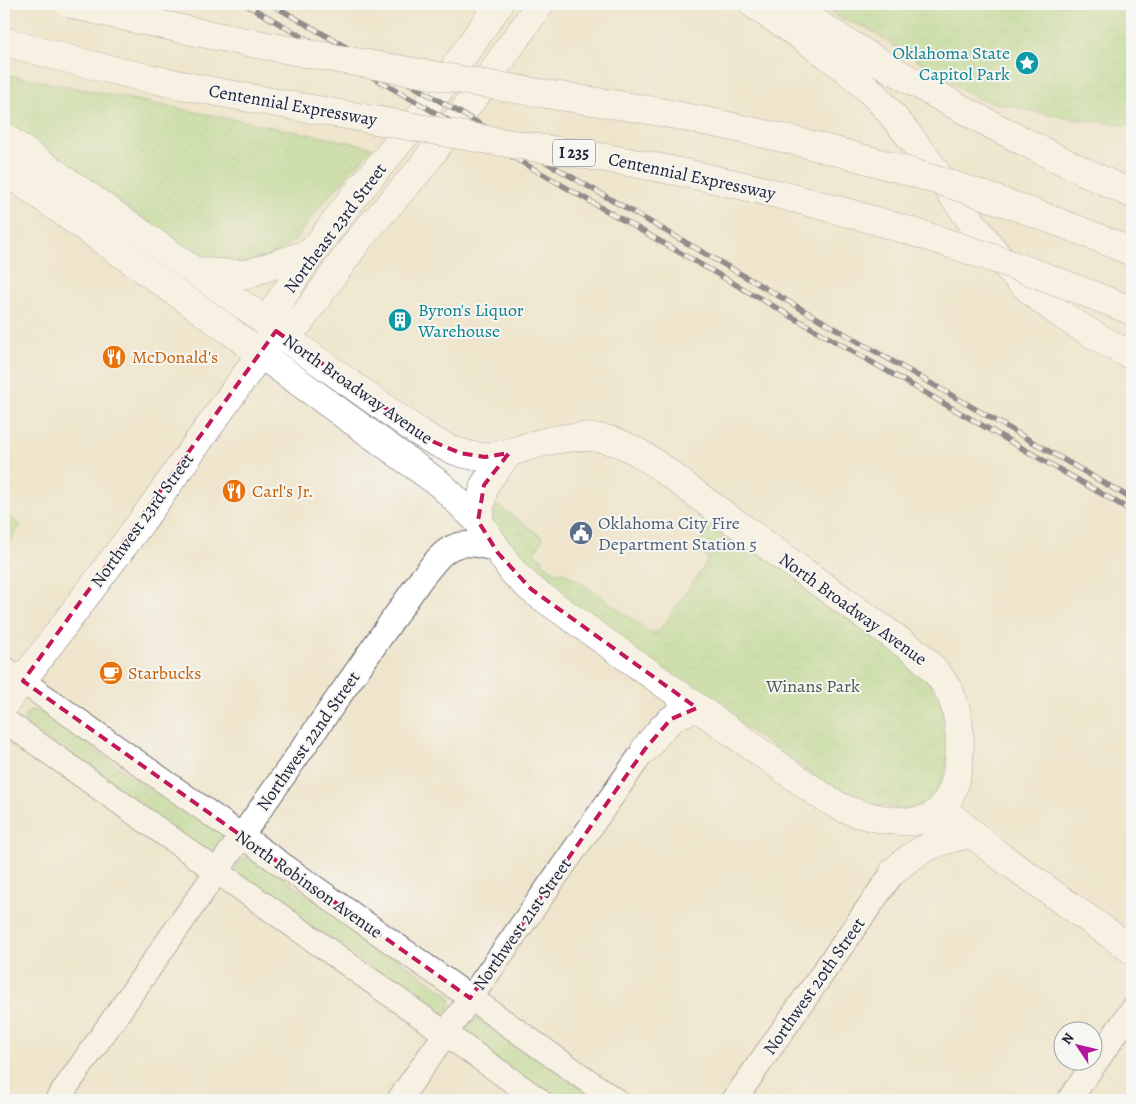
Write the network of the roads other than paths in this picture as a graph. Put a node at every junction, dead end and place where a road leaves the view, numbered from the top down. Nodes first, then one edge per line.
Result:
1 (70, 4) edge
2 (498, 4) edge
3 (540, 4) edge
4 (753, 4) edge
5 (788, 4) edge
6 (4, 42) edge
7 (4, 137) edge
8 (4, 170) edge
9 (1132, 194) edge
10 (312, 252) junction
11 (1132, 252) edge
12 (196, 272) junction
13 (1132, 311) edge
14 (276, 332) junction
15 (260, 354) junction
16 (1132, 356) edge
17 (509, 453) junction
18 (478, 521) junction
19 (497, 550) junction
20 (13, 674) edge
21 (4, 706) edge
22 (697, 708) junction
23 (4, 720) edge
24 (645, 749) joint
25 (942, 808) junction
26 (972, 834) junction
27 (242, 836) junction
28 (894, 871) joint
29 (217, 872) junction
30 (1132, 950) edge
31 (470, 998) junction
32 (1132, 1010) edge
33 (445, 1034) junction
34 (57, 1100) edge
35 (399, 1100) edge
36 (539, 1100) edge
37 (615, 1100) edge
38 (734, 1100) edge
39 (1069, 1100) edge

1 - 11 main road, bridge
2 - 10 main road, Northeast 23rd Street
3 - 14 main road, Northeast 23rd Street
4 - 16 main road, bridge
5 - 9 main road
6 - 13 main road, Centennial Expressway / I 235, bridge
7 - 12 main road, North Broadway Avenue
8 - 15 main road, North Broadway Avenue
10 - 12 main road
10 - 14 main road, Northeast 23rd Street
12 - 14 main road, North Broadway Avenue
14 - 15 main road, Northwest 23rd Street
14 - 17 main road, North Broadway Avenue
15 - 18 main road, North Broadway Avenue
15 - 20 main road, Northwest 23rd Street
17 - 18 main road
17 - 25 main road, North Broadway Avenue
18 - 19 main road, North Broadway Avenue
19 - 22 main road, North Broadway Avenue
19 - 27 street, Northwest 22nd Street
20 - 21 main road, Northwest 23rd Street
20 - 27 street, North Robinson Avenue
22 - 24 main road
22 - 25 main road, North Broadway Avenue
23 - 29 street
24 - 31 street, Northwest 21st Street
25 - 26 main road
26 - 28 main road
26 - 30 main road
27 - 29 street, Northwest 22nd Street
27 - 31 street, North Robinson Avenue
28 - 38 street, Northwest 20th Street
29 - 33 street
29 - 34 street, Northwest 22nd Street
31 - 33 street, Northwest 21st Street
31 - 37 street, North Robinson Avenue
32 - 39 street
33 - 35 street, Northwest 21st Street
33 - 36 street

